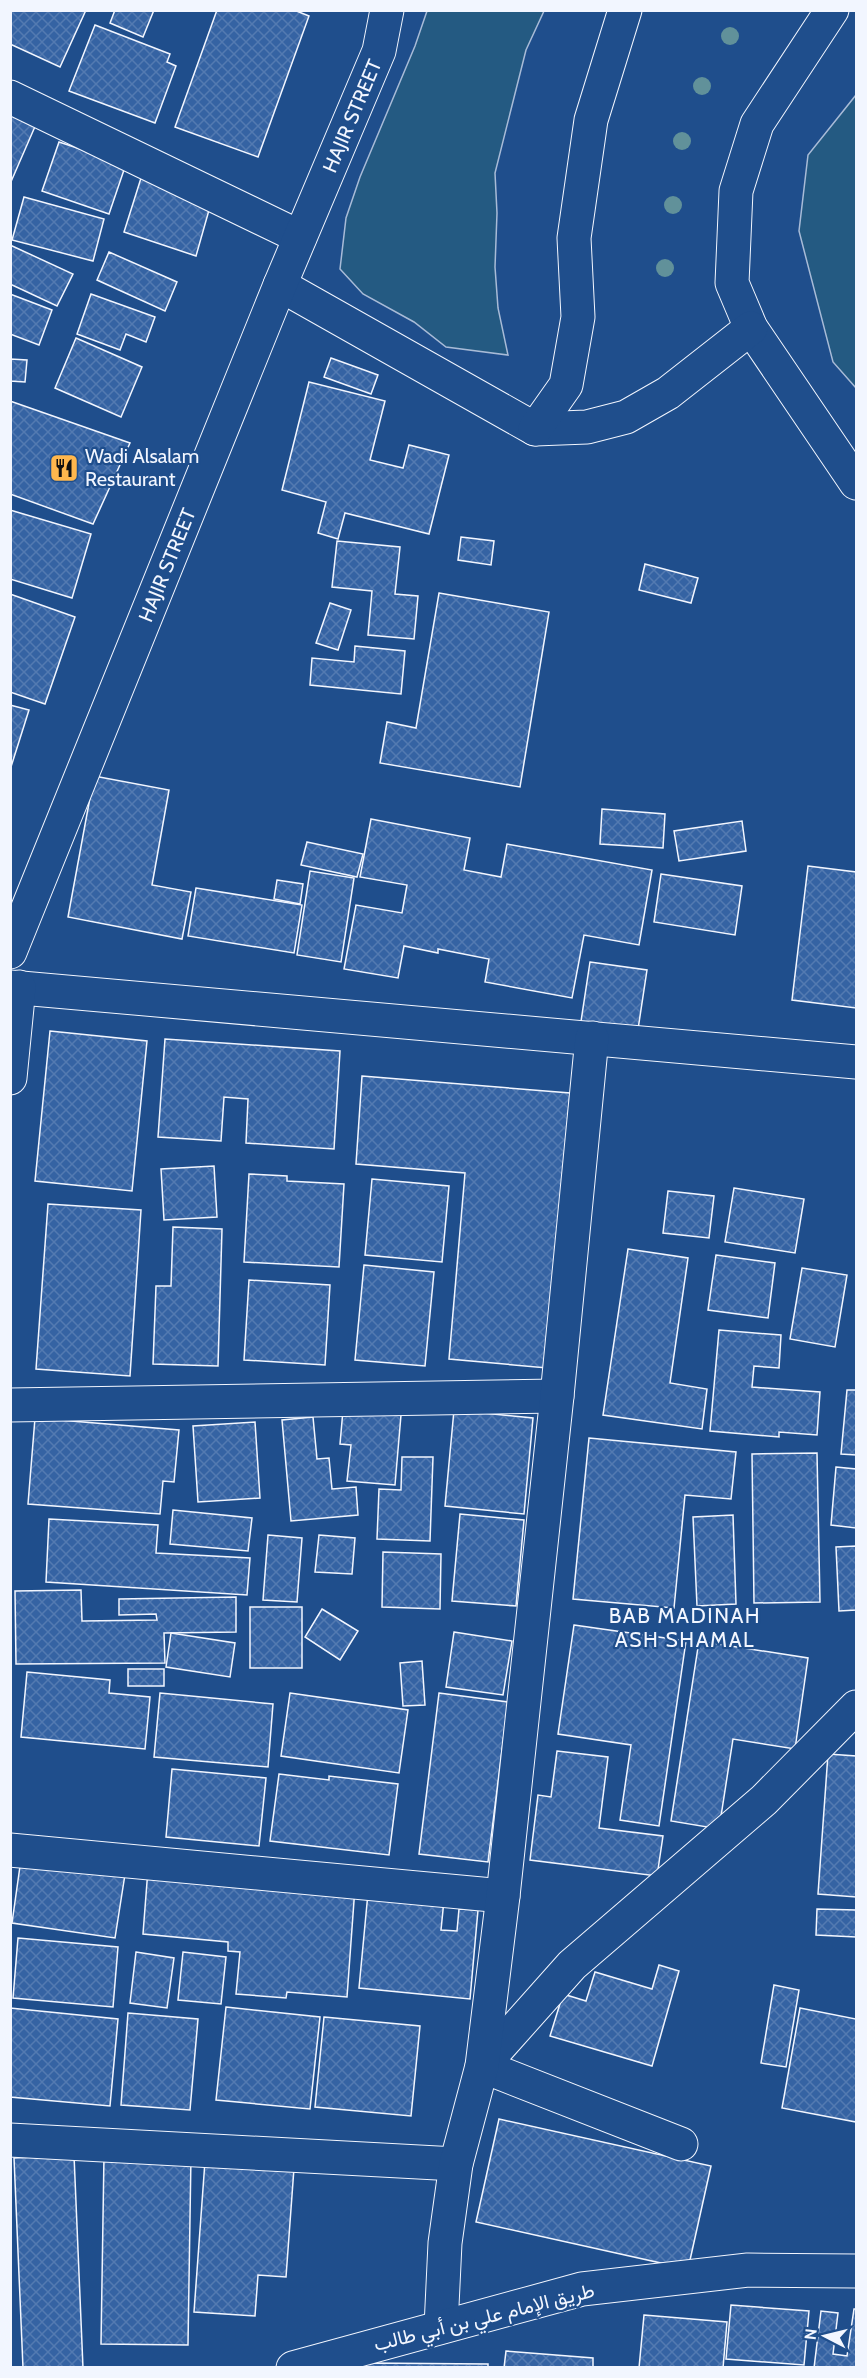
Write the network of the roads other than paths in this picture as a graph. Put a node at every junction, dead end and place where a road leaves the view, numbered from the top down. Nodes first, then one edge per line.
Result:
1 (387, 10) edge
2 (625, 10) edge
3 (832, 10) edge
4 (10, 97) edge
5 (300, 237) junction
6 (280, 285) junction
7 (751, 328) junction
8 (535, 429) junction
9 (856, 483) edge
10 (10, 952) edge
11 (15, 987) edge
12 (592, 1038) junction
13 (856, 1062) edge
14 (10, 1078) edge
15 (557, 1396) junction
16 (10, 1405) edge
17 (856, 1707) edge
18 (10, 1850) edge
19 (503, 1896) junction
20 (482, 2066) junction
21 (10, 2140) edge
22 (681, 2144) dead end
23 (456, 2164) junction
24 (856, 2271) edge
25 (441, 2327) junction
26 (293, 2367) edge

1 - 5 street, HAJIR STREET
2 - 8 street
3 - 7 street
4 - 5 street
5 - 6 street, HAJIR STREET
6 - 8 street
6 - 10 street, HAJIR STREET
7 - 8 street
7 - 9 street
11 - 12 street
11 - 14 street
12 - 13 street
12 - 15 street
15 - 16 street
15 - 19 street
17 - 20 street
18 - 19 street
19 - 20 street
20 - 22 street
20 - 23 street
21 - 23 street
23 - 25 street
24 - 25 street, طريق الإمام علي بن أبي طالب
25 - 26 street, طريق الإمام علي بن أبي طالب

